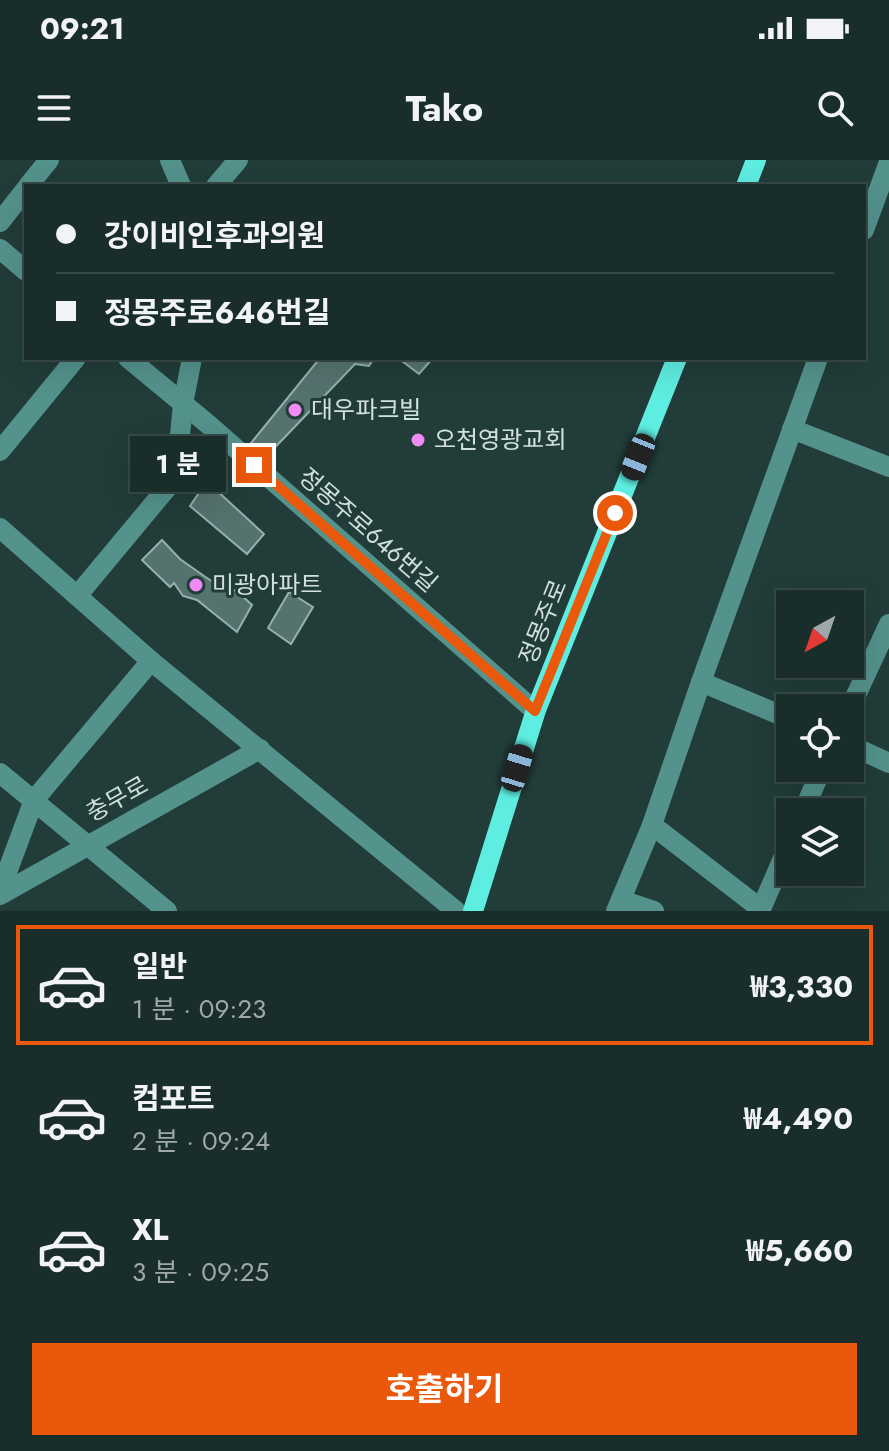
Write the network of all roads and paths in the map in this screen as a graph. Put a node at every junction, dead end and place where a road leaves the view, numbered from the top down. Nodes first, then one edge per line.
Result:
1 (49, 160) edge
2 (170, 160) edge
3 (238, 160) edge
4 (756, 160) edge
5 (889, 162) edge
6 (30, 184) edge
7 (180, 184) edge
8 (218, 184) edge
9 (747, 184) edge
10 (24, 192) edge
11 (0, 222) edge
12 (866, 225) edge
13 (0, 249) edge
14 (24, 269) edge
15 (74, 360) edge
16 (130, 360) edge
17 (192, 360) edge
18 (676, 360) edge
19 (817, 360) edge
20 (183, 404) junction
21 (792, 429) junction
22 (0, 451) edge
23 (889, 467) edge
24 (0, 528) edge
25 (77, 596) junction
26 (889, 624) edge
27 (151, 661) junction
28 (701, 682) junction
29 (856, 694) edge
30 (535, 711) junction
31 (776, 713) edge
32 (260, 749) junction
33 (864, 751) edge
34 (889, 763) edge
35 (0, 773) edge
36 (34, 800) junction
37 (652, 825) junction
38 (88, 845) junction
39 (776, 877) edge
40 (0, 893) edge
41 (619, 905) edge
42 (763, 910) edge
43 (167, 911) edge
44 (456, 911) edge
45 (473, 911) edge
46 (654, 911) edge

1 - 6 street
2 - 7 street
3 - 8 street
4 - 9 main road
5 - 12 street
10 - 11 street
13 - 14 street
15 - 22 street
16 - 20 street, 정몽주로646번길
17 - 20 street
18 - 30 main road, 정몽주로
19 - 21 street
20 - 25 street
20 - 30 street, 정몽주로646번길
21 - 23 street
21 - 28 street
24 - 25 street
25 - 27 street
26 - 29 street
27 - 32 street
27 - 36 street, 충무로
28 - 31 street
28 - 37 street
30 - 45 main road, 정몽주로
32 - 38 street, 충무로
32 - 44 street
33 - 34 street
35 - 36 street
36 - 38 street
36 - 40 street, 충무로
37 - 41 street
37 - 42 street
38 - 40 street, 충무로
38 - 43 street
39 - 42 street
41 - 46 street

